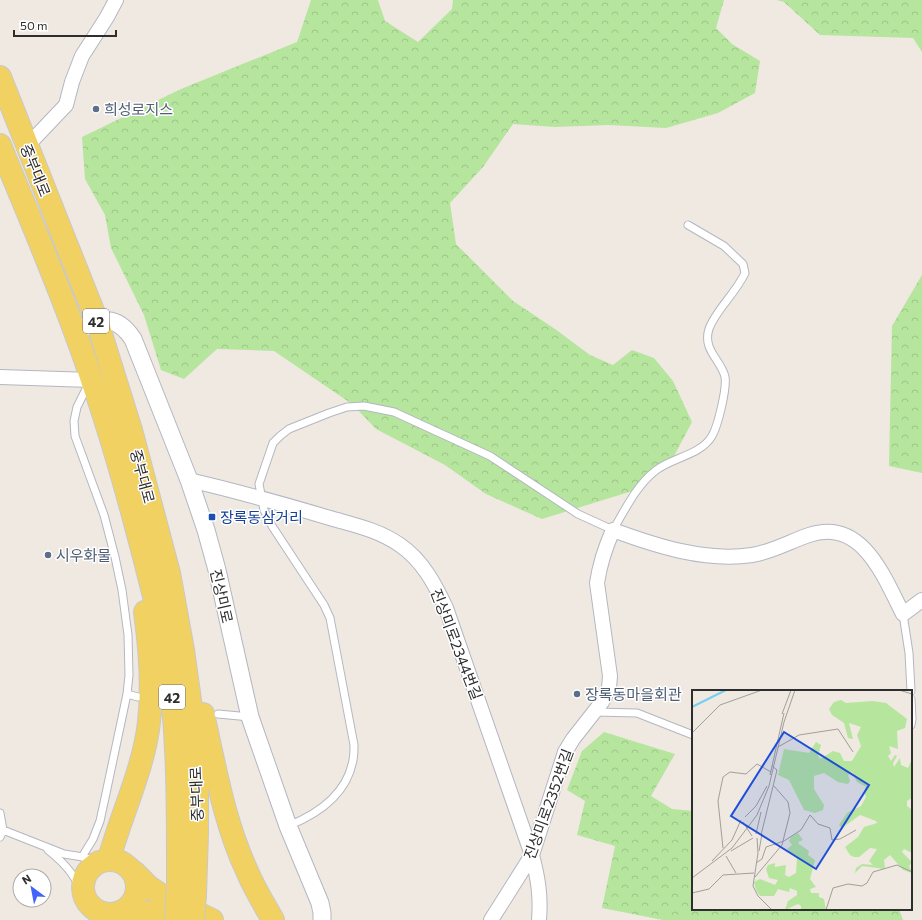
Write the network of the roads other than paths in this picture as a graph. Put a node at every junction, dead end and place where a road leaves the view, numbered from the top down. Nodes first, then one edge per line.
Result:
1 (116, 0) edge
2 (0, 77) edge
3 (0, 145) edge
4 (27, 146) junction
5 (688, 225) dead end
6 (97, 321) junction
7 (75, 331) junction
8 (0, 376) edge
9 (91, 380) junction
10 (189, 480) junction
11 (261, 497) junction
12 (132, 512) junction
13 (613, 530) junction
14 (170, 573) junction
15 (922, 600) edge
16 (903, 614) junction
17 (911, 690) edge
18 (126, 694) junction
19 (138, 697) dead end
20 (594, 712) junction
21 (218, 714) dead end
22 (250, 717) junction
23 (692, 735) edge
24 (0, 812) edge
25 (288, 826) junction
26 (2, 833) edge
27 (42, 845) junction
28 (532, 855) junction
29 (98, 859) junction
30 (134, 872) junction
31 (186, 891) junction
32 (89, 907) edge
33 (123, 912) junction
34 (321, 912) edge
35 (171, 920) edge
36 (176, 920) edge
37 (193, 920) edge
38 (212, 920) edge
39 (273, 920) edge
40 (327, 920) edge
41 (491, 920) edge
42 (539, 920) edge

1 - 4 street
2 - 4 main road, 중부대로 / 42
3 - 7 main road, 중부대로 / 42
4 - 6 main road, 중부대로 / 42
5 - 13 lane
6 - 7 street, 진상미로
6 - 10 street, 진상미로
6 - 14 main road, 중부대로 / 42
7 - 9 main road, 중부대로 / 42
8 - 9 street
9 - 12 main road, 중부대로 / 42
9 - 18 lane
10 - 11 street, 진상미로2344번길
10 - 22 street, 진상미로
11 - 13 lane
11 - 25 lane
11 - 28 street, 진상미로2344번길
12 - 29 main road
12 - 31 main road, 중부대로 / 42
13 - 16 street
13 - 20 street, 진상미로2352번길
14 - 31 main road, 중부대로 / 42
14 - 39 main road
15 - 16 street
16 - 17 lane
18 - 19 lane
18 - 29 lane
20 - 23 lane
20 - 28 street, 진상미로2352번길
21 - 22 lane
22 - 25 street, 진상미로
24 - 26 lane
25 - 34 street, 진상미로
26 - 27 lane
27 - 29 lane
27 - 32 lane
28 - 41 street, 진상미로2352번길
28 - 42 street, 진상미로2344번길
29 - 30 main road
29 - 32 main road
30 - 33 main road
30 - 38 main road
31 - 36 main road, 중부대로 / 42, bridge
31 - 37 main road, 42, bridge
32 - 33 main road
33 - 35 main road
34 - 40 street, 진상미로

